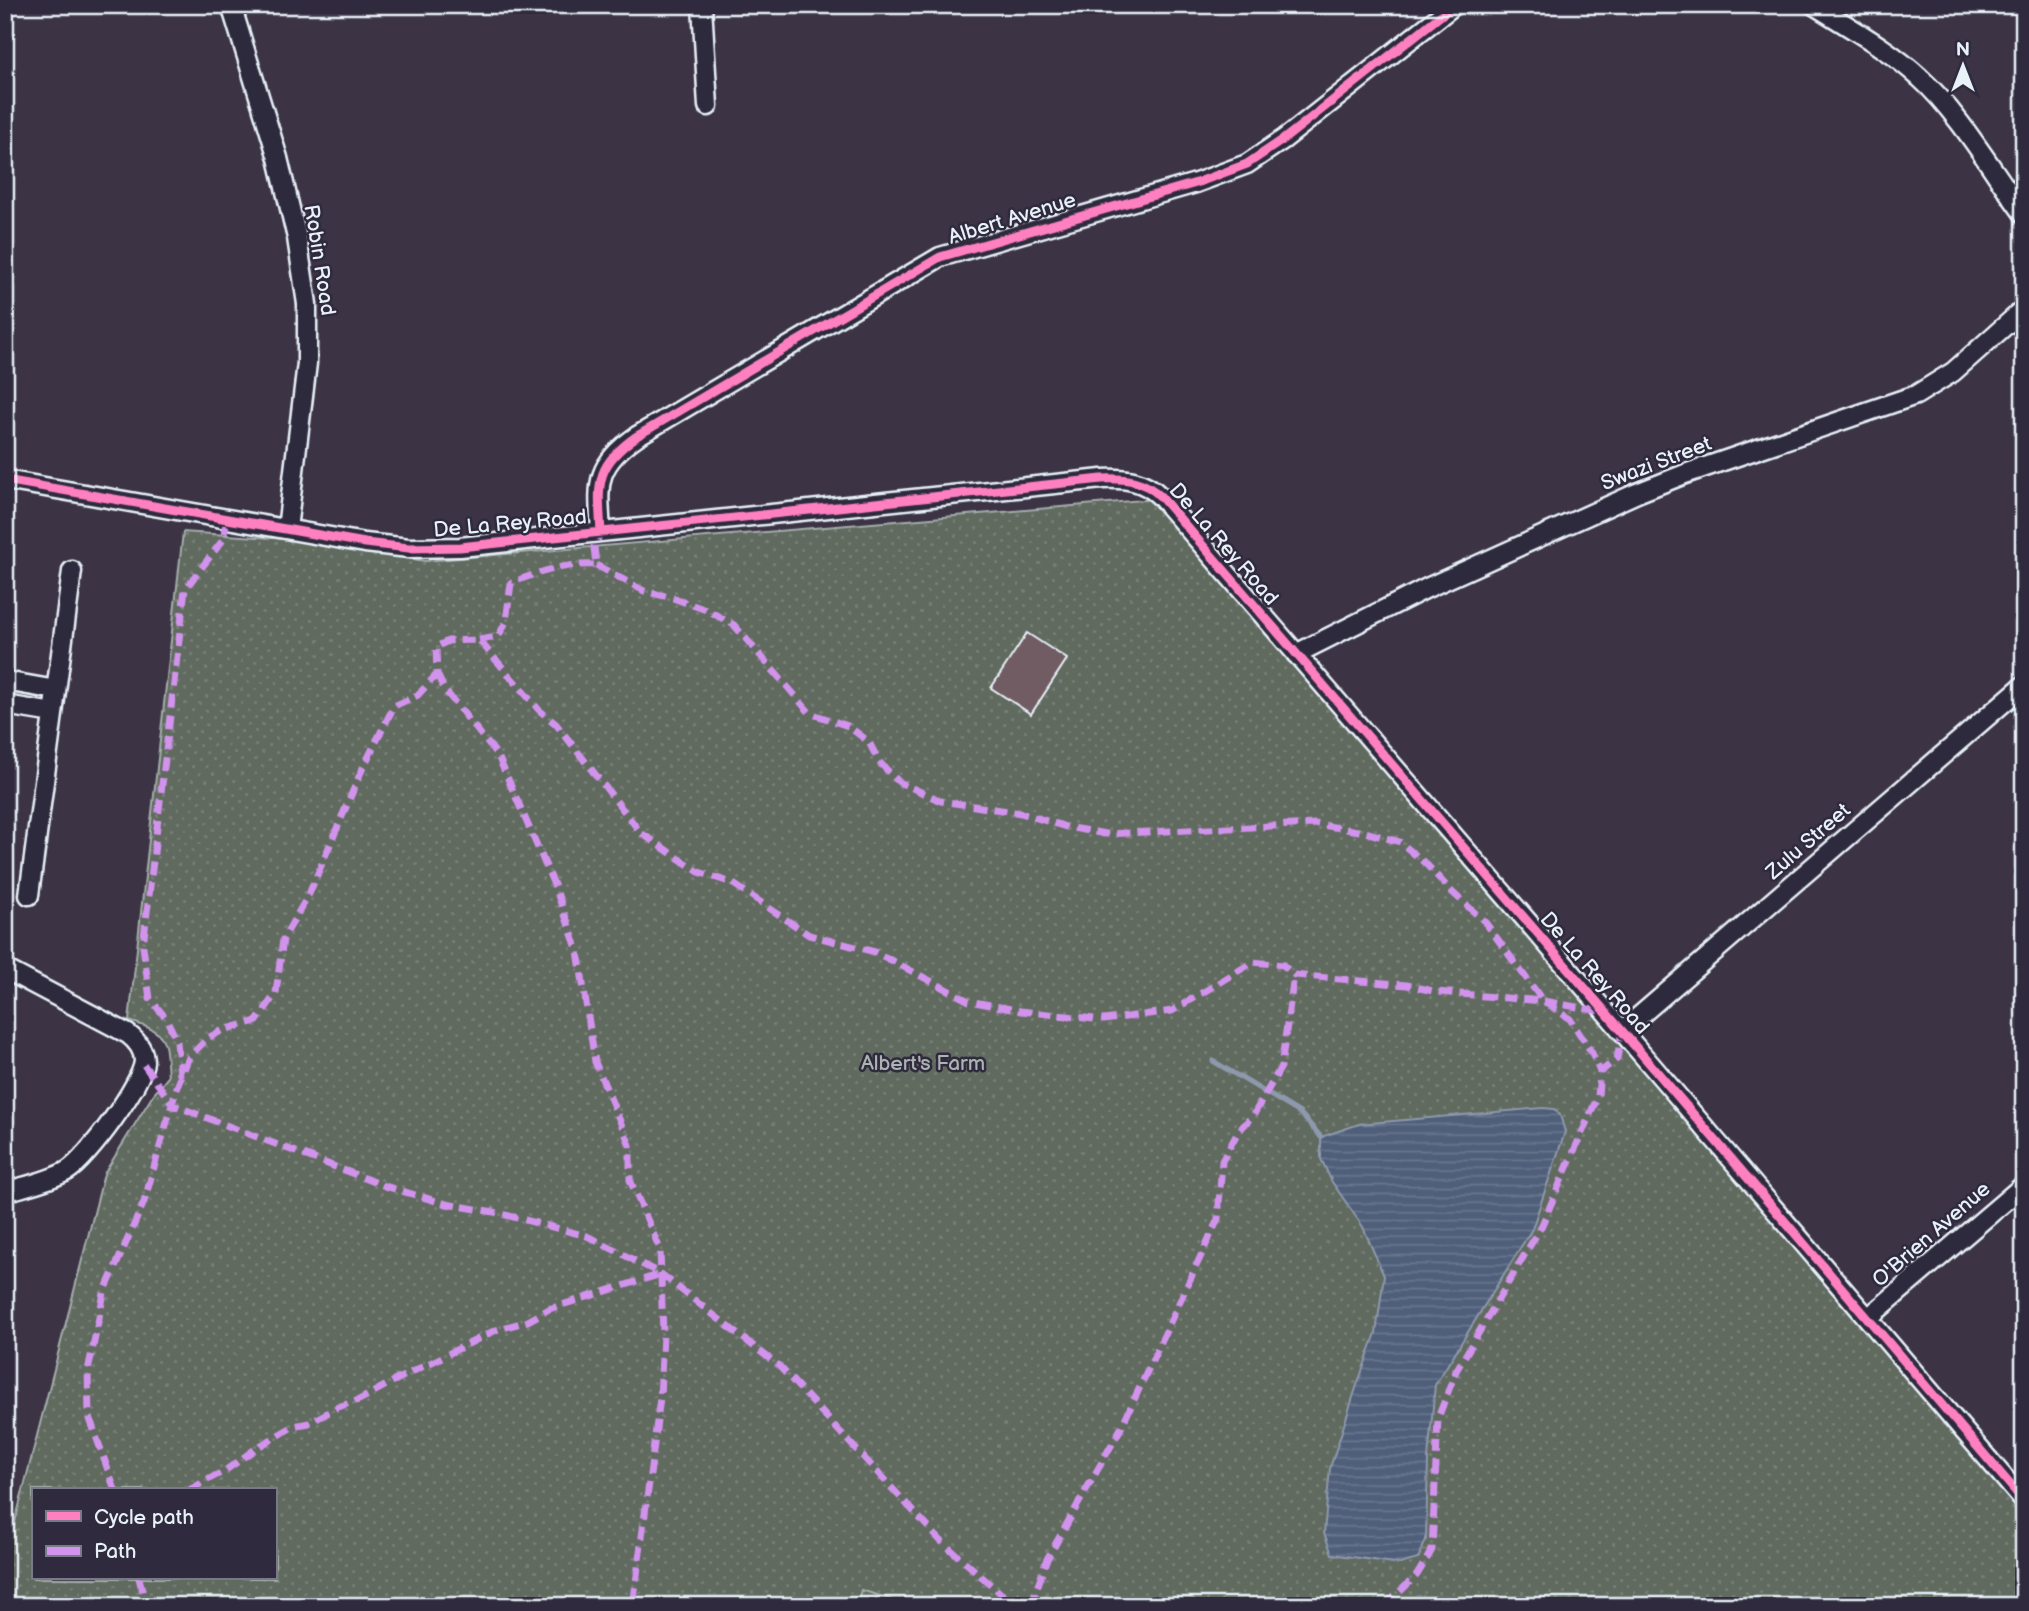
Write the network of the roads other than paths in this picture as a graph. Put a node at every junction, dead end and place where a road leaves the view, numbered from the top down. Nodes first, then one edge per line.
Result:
1 (231, 5) edge
2 (702, 5) edge
3 (1454, 5) edge
4 (1814, 5) edge
5 (708, 106) dead end
6 (2024, 214) edge
7 (2024, 309) edge
8 (5, 480) edge
9 (287, 529) junction
10 (601, 532) junction
11 (72, 571) dead end
12 (1296, 654) junction
13 (12, 682) edge
14 (2024, 685) edge
15 (56, 690) junction
16 (10, 706) edge
17 (53, 713) junction
18 (29, 895) dead end
19 (5, 969) edge
20 (1622, 1031) junction
21 (2024, 1185) edge
22 (5, 1192) edge
23 (1868, 1318) junction
24 (2024, 1501) edge

1 - 9 street, Robin Road
2 - 5 street
3 - 10 street, Albert Avenue
4 - 6 street
7 - 12 street, Swazi Street
8 - 9 street, De La Rey Road
9 - 10 street, De La Rey Road
10 - 12 street, De La Rey Road
11 - 15 street
12 - 20 street, De La Rey Road
13 - 15 street
13 - 16 street
14 - 20 street, Zulu Street
15 - 17 street
16 - 17 street
17 - 18 street
19 - 22 street
20 - 23 street, De La Rey Road
21 - 23 street, O'Brien Avenue
23 - 24 street, De La Rey Road

